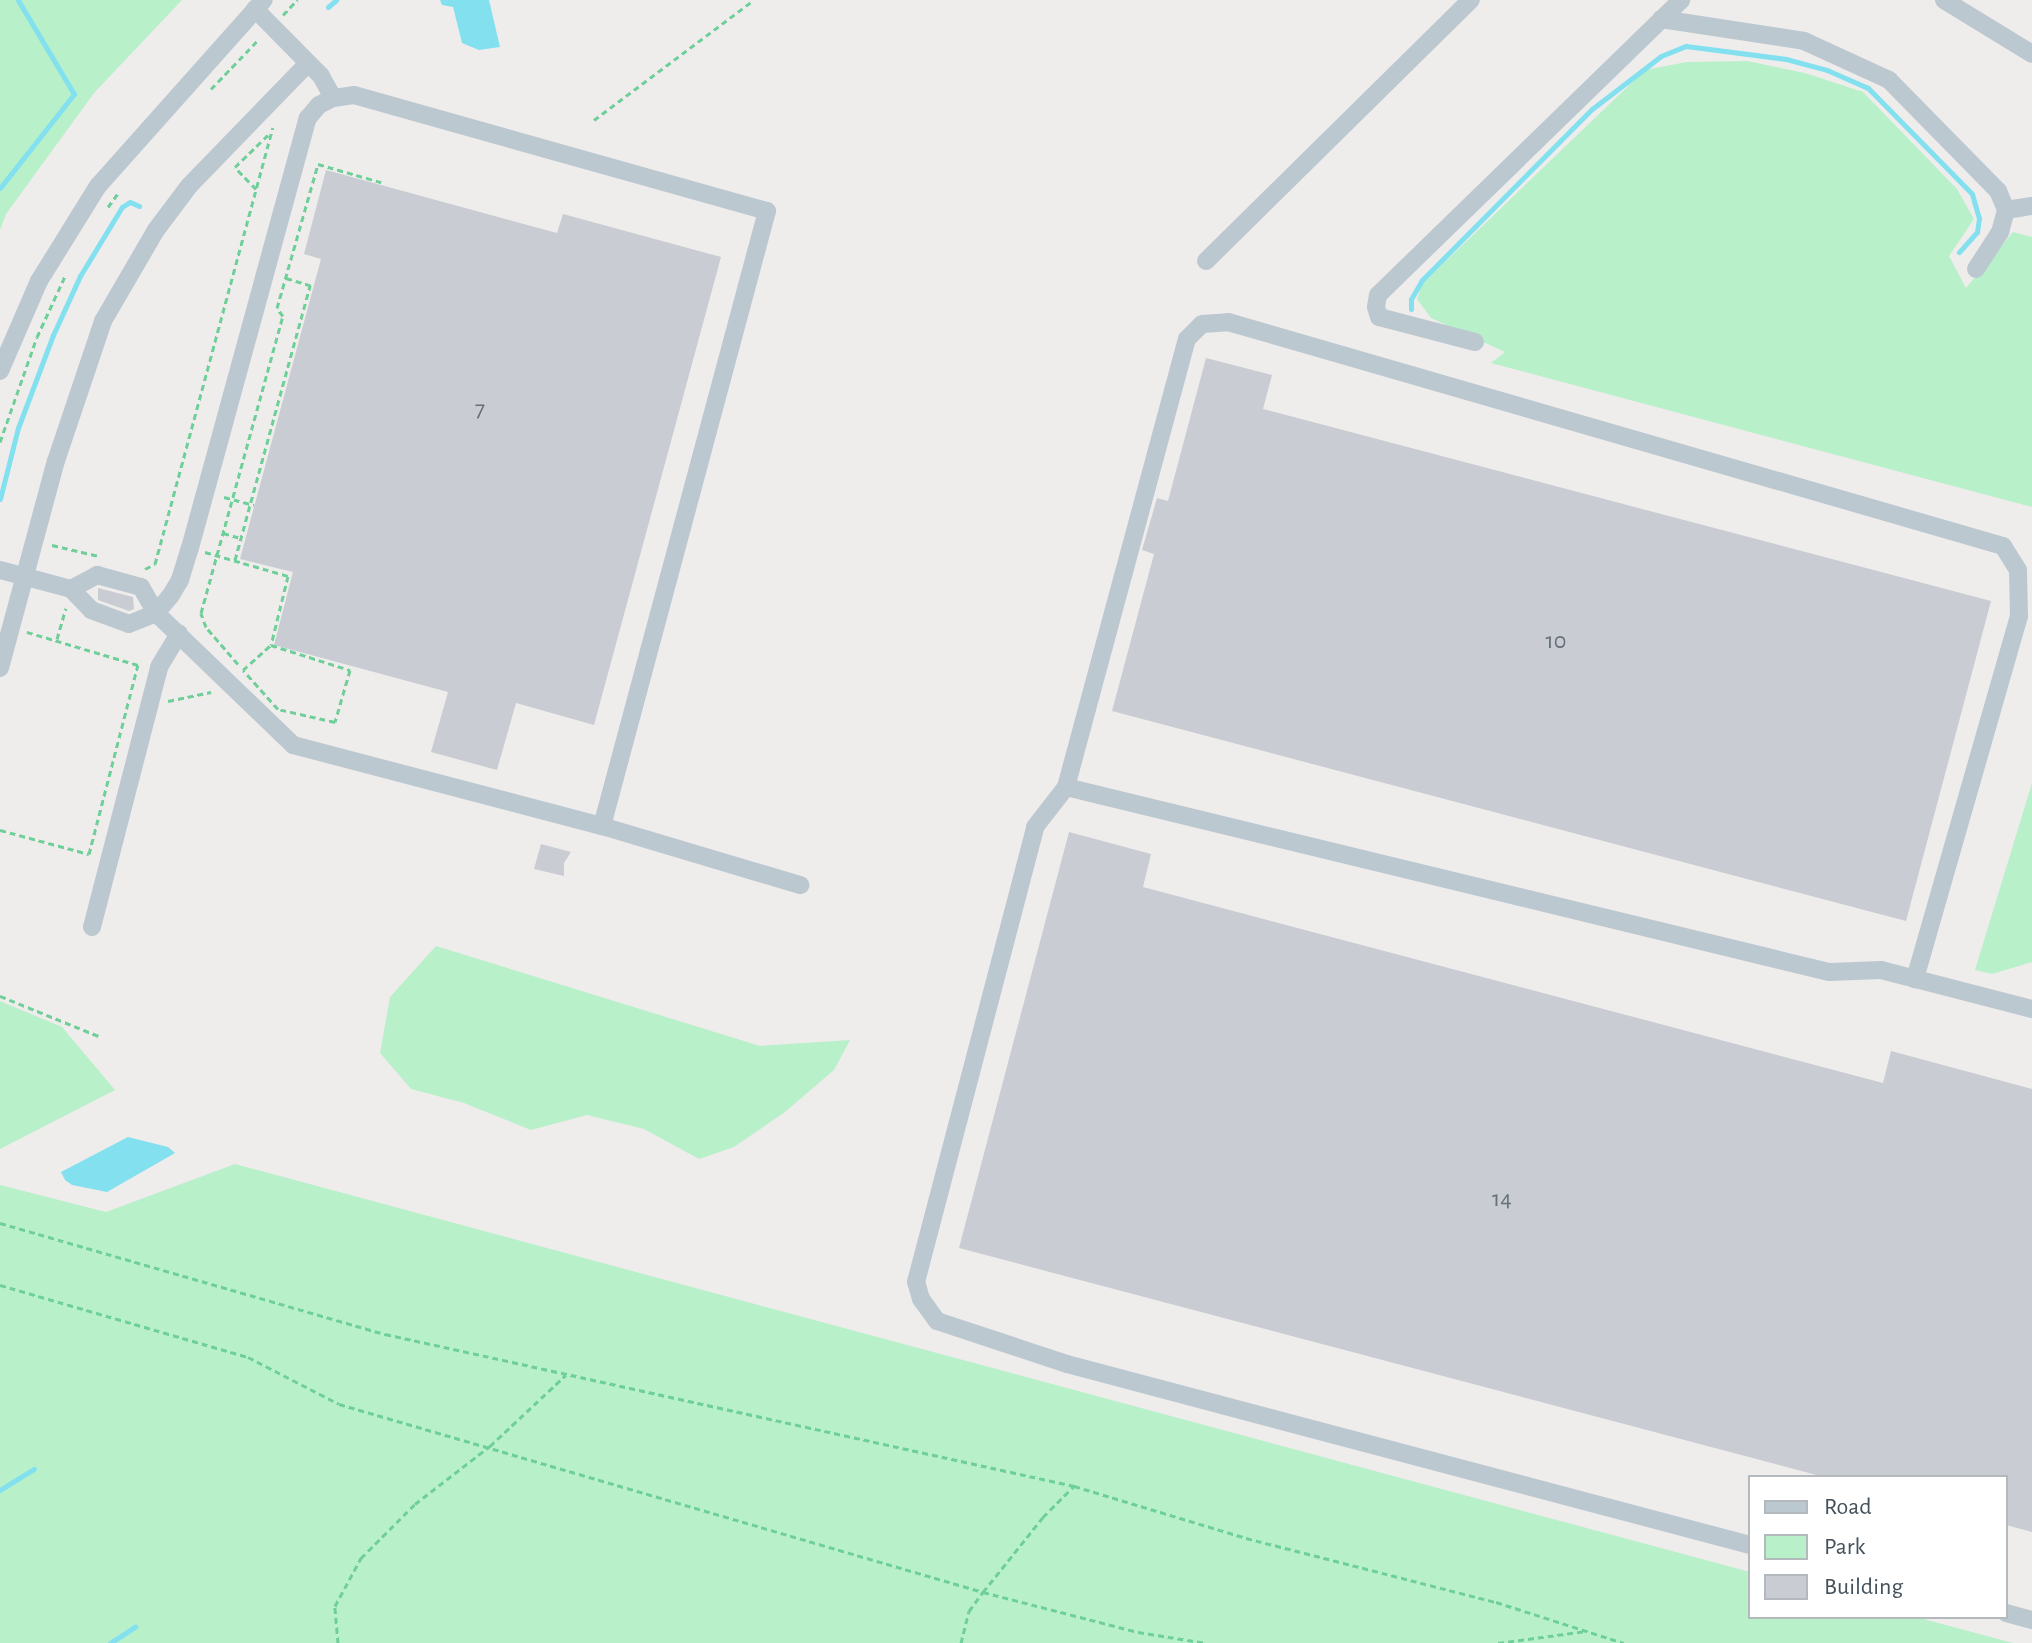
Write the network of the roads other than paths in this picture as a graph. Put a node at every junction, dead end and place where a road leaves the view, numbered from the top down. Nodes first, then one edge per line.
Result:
1 (1471, 0) edge
2 (1681, 0) edge
3 (1944, 0) edge
4 (260, 4) edge
5 (1661, 19) junction
6 (2032, 54) edge
7 (308, 63) junction
8 (333, 98) junction
9 (2032, 206) edge
10 (2006, 210) junction
11 (1206, 261) dead end
12 (1976, 269) dead end
13 (1475, 342) dead end
14 (0, 371) edge
15 (0, 570) edge
16 (24, 576) junction
17 (71, 589) junction
18 (156, 613) junction
19 (179, 634) junction
20 (0, 668) edge
21 (1066, 787) junction
22 (602, 826) junction
23 (800, 885) dead end
24 (92, 927) dead end
25 (1915, 979) junction
26 (2032, 1009) edge
27 (1748, 1544) edge
28 (2008, 1614) edge
29 (2032, 1620) edge

1 - 11 street
2 - 5 street
3 - 6 street
4 - 7 street
4 - 14 street
5 - 10 street
5 - 13 street
7 - 8 street
7 - 16 street
8 - 18 street
8 - 22 street
9 - 10 street
10 - 12 street
15 - 16 street
16 - 17 street
16 - 20 street
17 - 18 street
17 - 18 street
18 - 19 street
19 - 22 street
19 - 24 street
21 - 25 street
21 - 25 street
21 - 27 street
22 - 23 street
25 - 26 street
28 - 29 street

